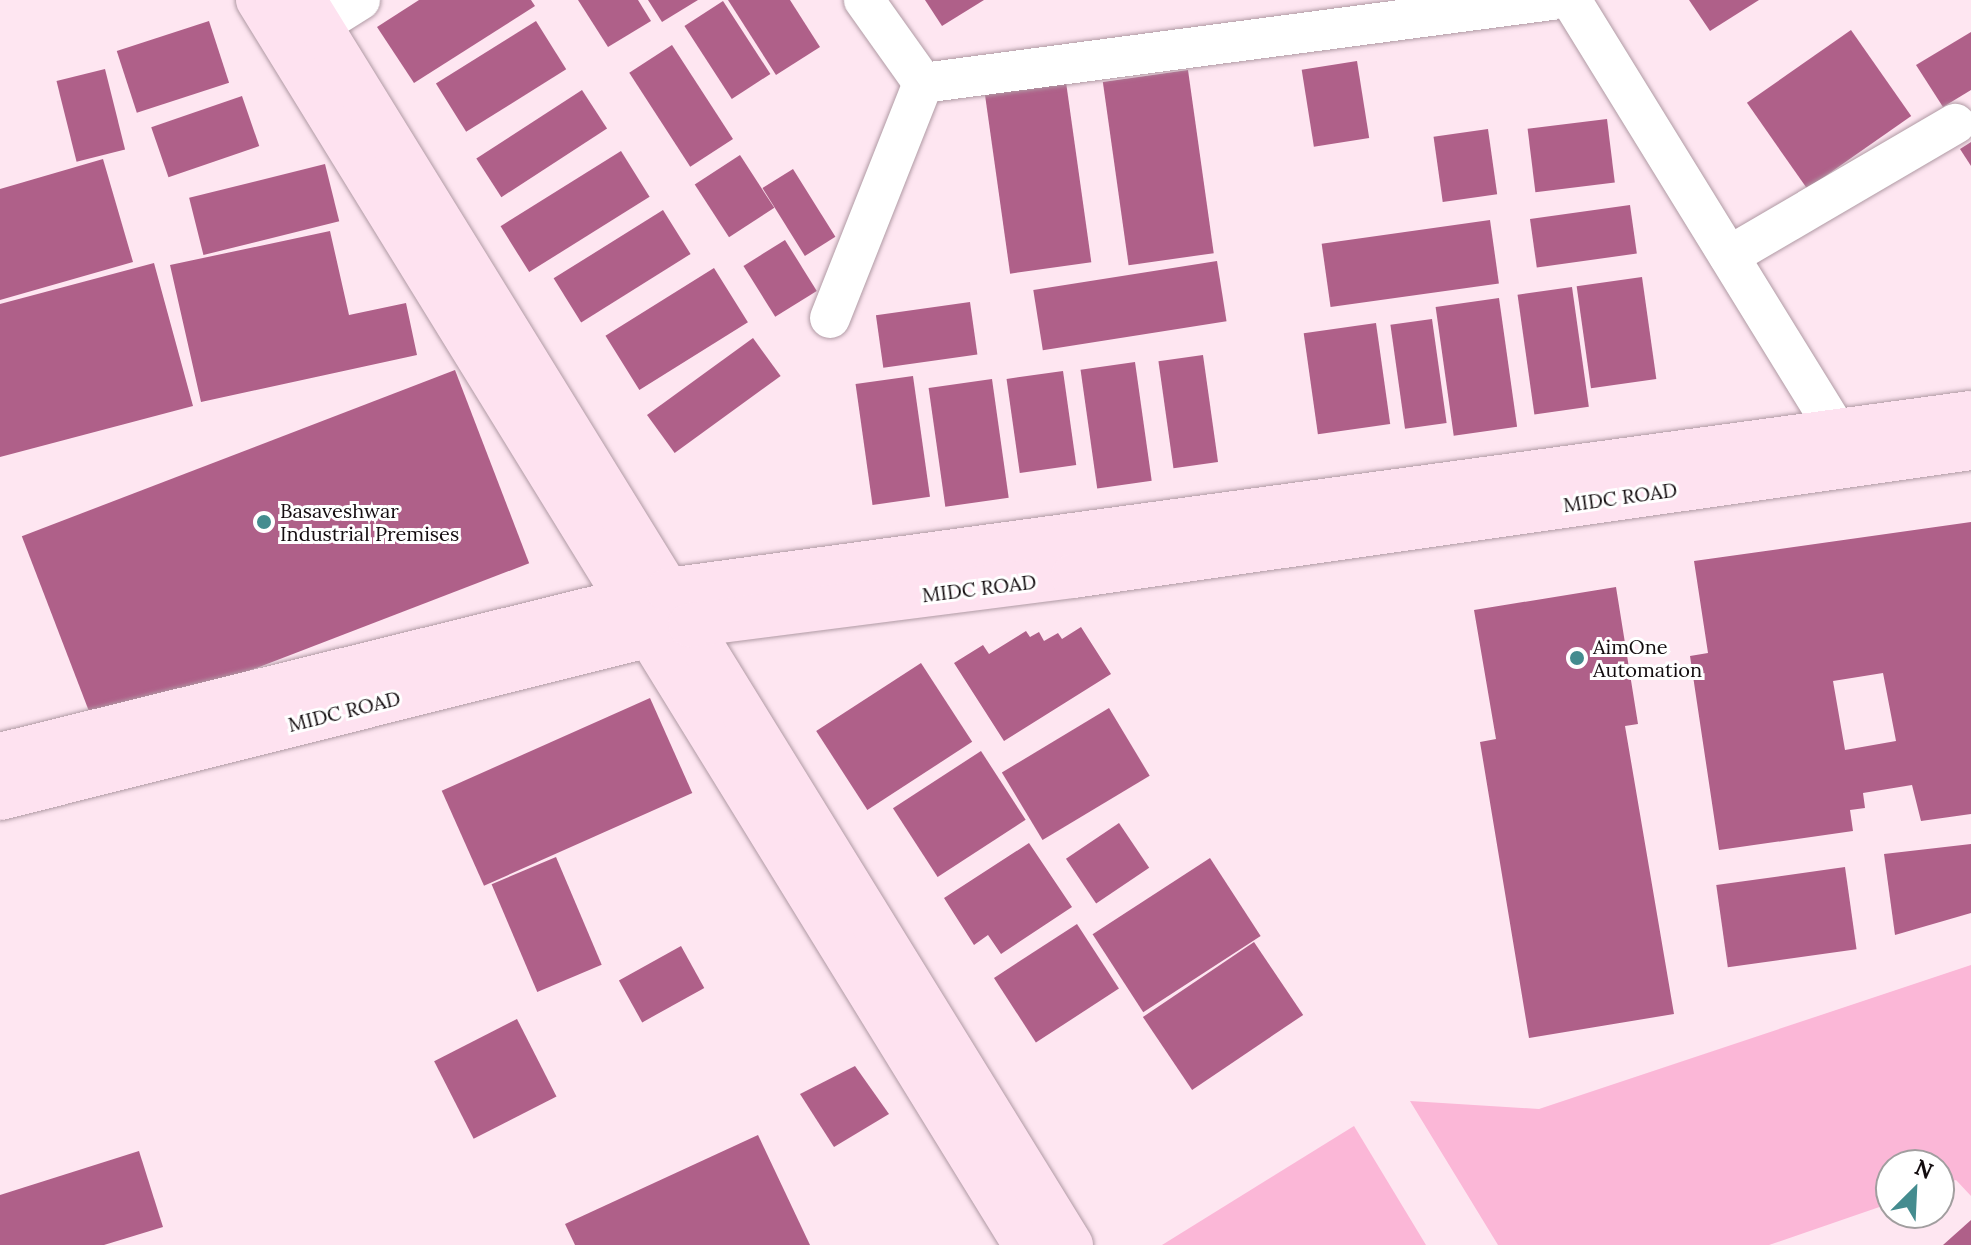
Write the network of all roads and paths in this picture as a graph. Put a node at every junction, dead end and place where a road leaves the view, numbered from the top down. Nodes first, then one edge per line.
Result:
1 (258, 0) edge
2 (360, 0) edge
3 (864, 0) edge
4 (1552, 0) edge
5 (1571, 0) edge
6 (303, 24) edge
7 (923, 83) junction
8 (1955, 124) dead end
9 (1729, 256) junction
10 (830, 318) dead end
11 (1971, 413) edge
12 (1847, 447) junction
13 (1971, 448) edge
14 (659, 612) junction
15 (433, 670) junction
16 (0, 755) edge
17 (0, 798) edge
18 (1025, 1245) edge
19 (1071, 1245) edge

1 - 6 main road
2 - 6 street
3 - 7 street
4 - 7 street
5 - 9 street
6 - 14 main road
7 - 10 street
8 - 9 street
9 - 12 street
11 - 12 main road, MIDC ROAD
12 - 13 main road, MIDC ROAD
12 - 14 main road, MIDC ROAD
14 - 15 main road, MIDC ROAD
14 - 18 main road
14 - 19 main road
15 - 16 main road, MIDC ROAD
15 - 17 main road, MIDC ROAD

